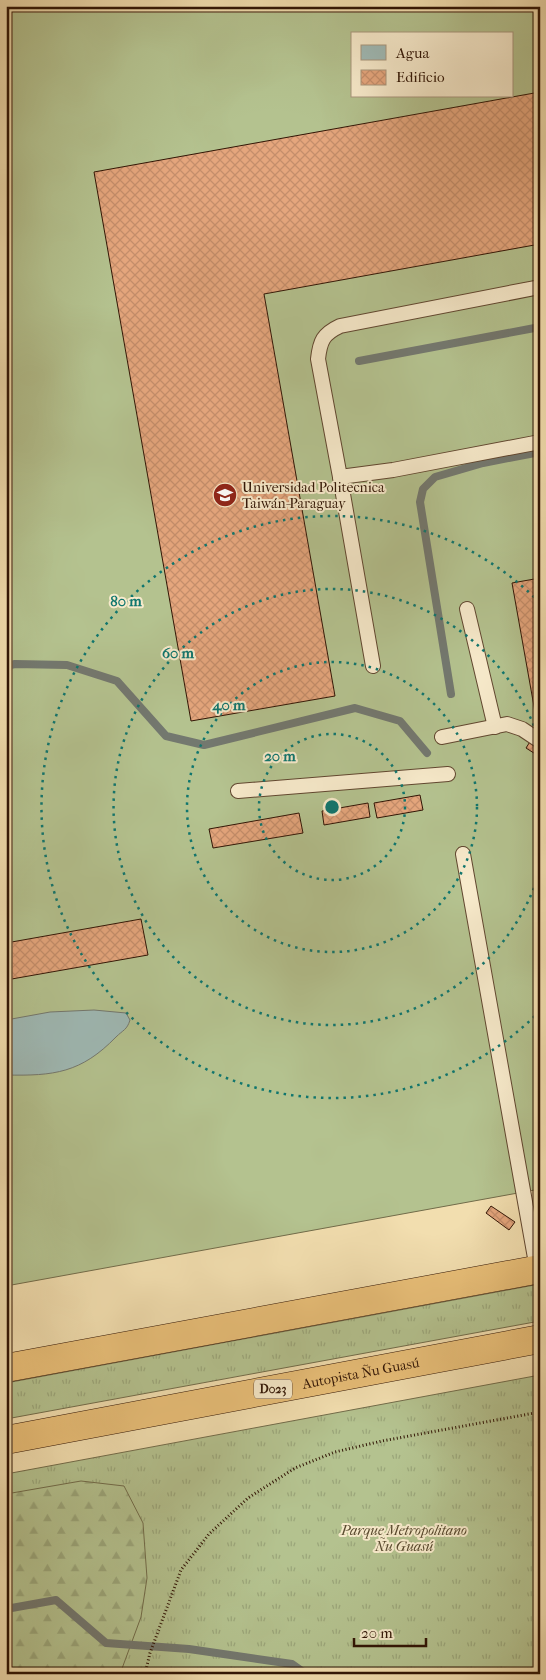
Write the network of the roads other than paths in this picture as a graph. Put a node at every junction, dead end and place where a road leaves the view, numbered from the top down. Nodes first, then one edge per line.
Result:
1 (540, 287) edge
2 (540, 442) edge
3 (340, 478) junction
4 (467, 609) dead end
5 (373, 666) dead end
6 (495, 727) junction
7 (442, 737) dead end
8 (540, 741) edge
9 (448, 774) dead end
10 (238, 791) dead end
11 (463, 854) dead end
12 (539, 1269) edge
13 (540, 1339) edge
14 (6, 1368) edge
15 (6, 1440) edge

1 - 3 lane
2 - 3 lane
3 - 5 lane
4 - 6 lane
6 - 7 lane
6 - 8 lane
9 - 10 lane
11 - 12 lane
12 - 14 highway
13 - 15 highway, Autopista Ñu Guasú / D023

